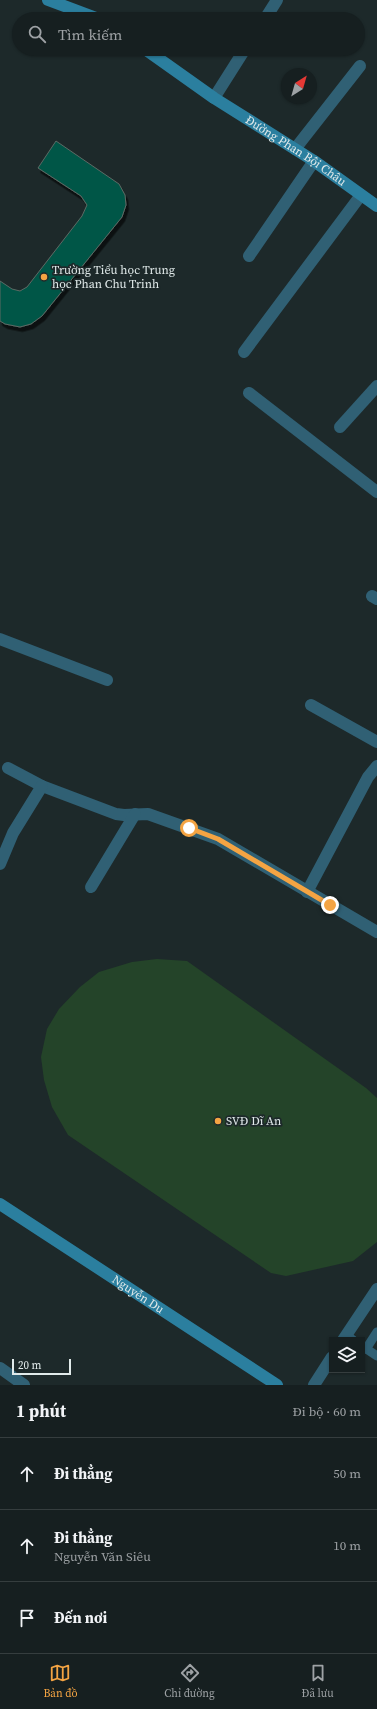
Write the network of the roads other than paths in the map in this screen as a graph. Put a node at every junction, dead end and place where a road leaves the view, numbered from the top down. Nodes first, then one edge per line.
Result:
1 (48, 0) edge
2 (277, 0) edge
3 (81, 12) edge
4 (269, 12) edge
5 (155, 56) edge
6 (241, 56) edge
7 (360, 66) dead end
8 (214, 98) junction
9 (295, 149) junction
10 (314, 161) junction
11 (361, 194) junction
12 (377, 206) edge
13 (249, 256) dead end
14 (244, 352) dead end
15 (377, 386) edge
16 (249, 393) dead end
17 (340, 427) dead end
18 (377, 492) edge
19 (0, 639) edge
20 (107, 680) dead end
21 (310, 704) dead end
22 (377, 742) edge
23 (377, 766) edge
24 (8, 768) dead end
25 (42, 786) junction
26 (135, 814) junction
27 (0, 864) edge
28 (91, 887) dead end
29 (307, 892) junction
30 (377, 932) edge
31 (0, 1204) edge
32 (377, 1289) edge
33 (377, 1332) edge
34 (349, 1337) edge
35 (365, 1346) edge
36 (365, 1348) edge
37 (377, 1356) edge
38 (329, 1362) edge
39 (0, 1368) edge
40 (24, 1385) edge
41 (277, 1385) edge
42 (314, 1385) edge

1 - 3 street
2 - 4 street
5 - 8 street, Đường Phan Bội Châu
6 - 8 street
7 - 9 street
8 - 9 street, Đường Phan Bội Châu
9 - 10 street, Đường Phan Bội Châu
10 - 11 street, Đường Phan Bội Châu
10 - 13 street
11 - 12 street, Đường Phan Bội Châu
11 - 14 street
15 - 17 street
16 - 18 street
19 - 20 street
21 - 22 street
23 - 29 street
24 - 25 street
25 - 26 street
25 - 27 street
26 - 28 street
26 - 29 street
29 - 30 street
31 - 41 street, Nguyễn Du
32 - 34 street
33 - 35 lane
36 - 37 lane
38 - 42 street
39 - 40 street

